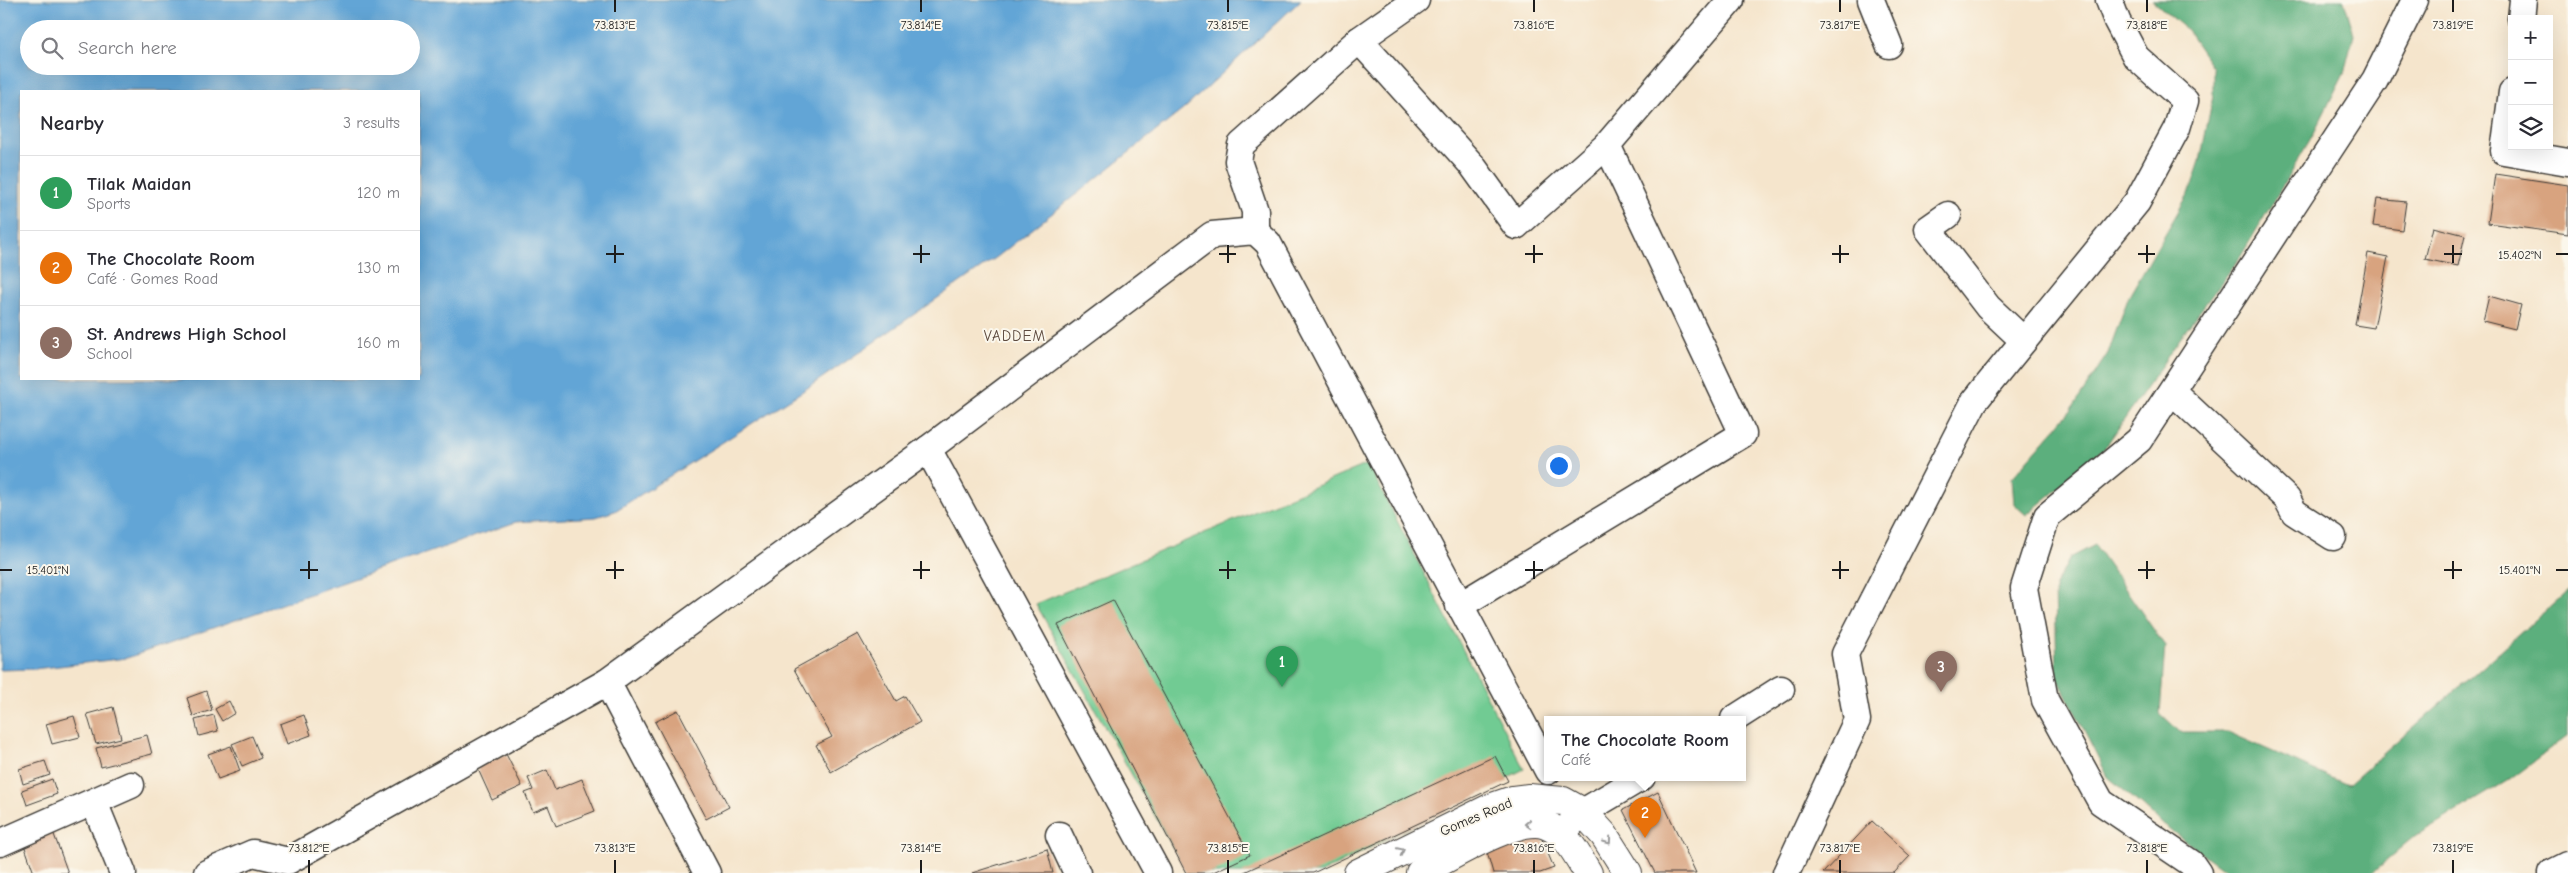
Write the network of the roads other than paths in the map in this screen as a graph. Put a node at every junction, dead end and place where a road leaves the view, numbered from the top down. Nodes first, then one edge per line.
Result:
1 (1416, 0) edge
2 (1731, 0) edge
3 (1871, 0) edge
4 (2109, 0) edge
5 (2415, 0) edge
6 (2523, 0) edge
7 (2521, 15) edge
8 (1359, 40) junction
9 (1889, 45) dead end
10 (2510, 105) edge
11 (1607, 145) junction
12 (2568, 162) edge
13 (1948, 215) dead end
14 (1255, 231) junction
15 (2023, 340) junction
16 (2172, 392) junction
17 (928, 449) junction
18 (2333, 537) dead end
19 (1459, 606) junction
20 (607, 682) junction
21 (1782, 690) dead end
22 (1739, 716) edge
23 (1544, 764) edge
24 (1635, 781) edge
25 (131, 786) dead end
26 (1554, 788) edge
27 (94, 802) junction
28 (1583, 812) junction
29 (1558, 832) junction
30 (1059, 835) dead end
31 (0, 843) edge
32 (2568, 865) edge
33 (289, 867) edge
34 (123, 873) edge
35 (207, 873) edge
36 (707, 873) edge
37 (1077, 873) edge
38 (1158, 873) edge
39 (1358, 873) edge
40 (1420, 873) edge
41 (1588, 873) edge
42 (1628, 873) edge
43 (1786, 873) edge
44 (2198, 873) edge
45 (2552, 873) edge

1 - 8 street
2 - 11 street
3 - 9 street
4 - 15 street
5 - 16 street
6 - 7 street
8 - 11 street
8 - 14 street
10 - 12 street
11 - 19 street
13 - 15 street
14 - 17 street
14 - 19 street
15 - 43 street
16 - 18 street
16 - 44 street
17 - 20 street
17 - 38 street
19 - 23 street
20 - 33 street
20 - 36 street
21 - 22 street
24 - 28 street
25 - 27 street
26 - 28 main road, Gomes Road
26 - 29 street
39 -> 26 main road, Gomes Road
27 - 31 street
27 - 34 street
28 - 29 street
28 -> 42 main road, Gomes Road
29 -> 40 main road, Gomes Road
29 - 41 main road
30 - 37 street
32 - 45 street
33 - 35 street

